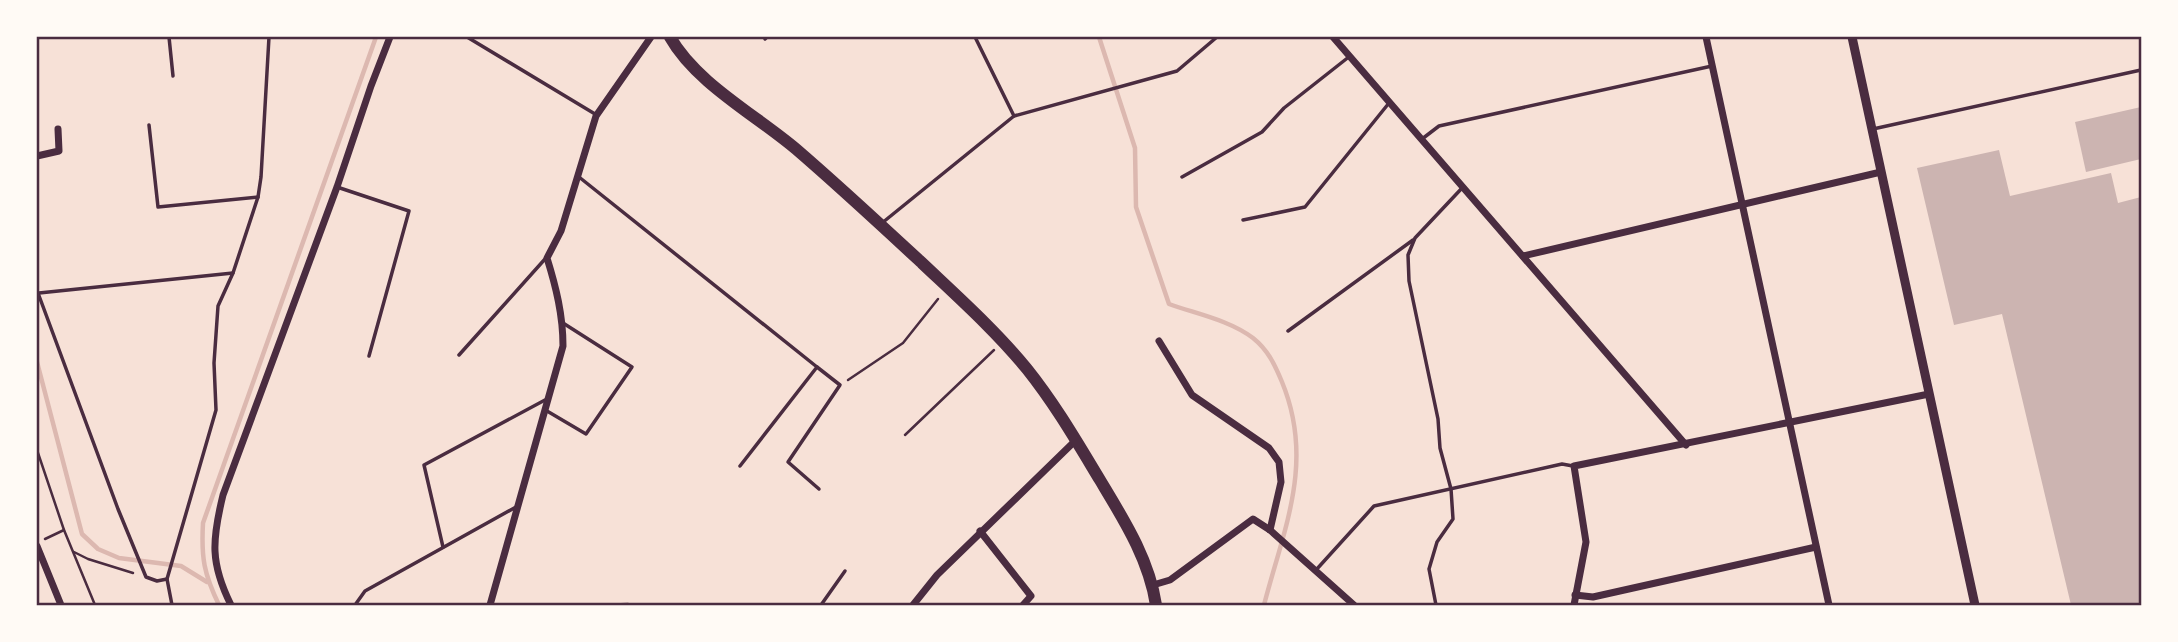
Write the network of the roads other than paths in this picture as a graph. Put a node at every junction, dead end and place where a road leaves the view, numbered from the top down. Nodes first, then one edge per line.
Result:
1 (169, 37) edge
2 (269, 37) edge
3 (390, 37) edge
4 (467, 37) edge
5 (651, 37) edge
6 (670, 37) edge
7 (975, 37) edge
8 (1217, 37) edge
9 (1333, 37) edge
10 (1706, 37) edge
11 (1853, 37) edge
12 (1350, 56) junction
13 (1712, 66) junction
14 (2141, 70) edge
15 (173, 76) dead end
16 (1389, 102) junction
17 (596, 116) junction
18 (1014, 116) junction
19 (149, 125) dead end
20 (58, 129) dead end
21 (1872, 130) junction
22 (1422, 139) junction
23 (37, 156) edge
24 (1881, 172) junction
25 (578, 176) junction
26 (1182, 177) dead end
27 (337, 187) junction
28 (1463, 187) junction
29 (258, 197) junction
30 (1742, 204) junction
31 (1243, 220) dead end
32 (881, 225) junction
33 (1415, 238) junction
34 (1523, 256) junction
35 (547, 258) junction
36 (233, 272) junction
37 (38, 293) edge
38 (563, 323) junction
39 (1288, 331) dead end
40 (1159, 341) dead end
41 (459, 355) dead end
42 (369, 356) dead end
43 (817, 367) junction
44 (1929, 394) junction
45 (548, 399) junction
46 (545, 410) junction
47 (1790, 423) junction
48 (1076, 440) junction
49 (1686, 444) junction
50 (740, 466) dead end
51 (1574, 466) junction
52 (1451, 488) junction
53 (819, 489) dead end
54 (516, 507) junction
55 (1270, 530) junction
56 (980, 531) junction
57 (40, 543) edge
58 (443, 547) junction
59 (1816, 547) junction
60 (845, 571) dead end
61 (1315, 571) junction
62 (167, 579) junction
63 (1153, 585) junction
64 (1575, 595) junction
65 (61, 605) edge
66 (172, 605) edge
67 (231, 605) edge
68 (355, 605) edge
69 (490, 605) edge
70 (821, 605) edge
71 (913, 605) edge
72 (1023, 605) edge
73 (1156, 605) edge
74 (1354, 605) edge
75 (1436, 605) edge
76 (1574, 605) edge
77 (1829, 605) edge
78 (1975, 605) edge

1 - 15 lane
2 - 29 lane
3 - 27 street
4 - 17 lane
5 - 17 street
6 - 32 main road
7 - 18 lane
8 - 18 lane
9 - 12 street
10 - 13 street
11 - 21 street
12 - 16 street
12 - 26 lane
13 - 22 lane
13 - 30 street
14 - 21 lane
16 - 22 street
16 - 31 lane
17 - 25 street
18 - 32 lane
19 - 29 lane
20 - 23 street
21 - 24 street
22 - 28 street
24 - 30 street
24 - 44 street
25 - 35 street
25 - 43 lane
27 - 42 lane
27 - 67 street
28 - 33 lane
28 - 34 street
29 - 36 lane
30 - 34 street
30 - 47 street
32 - 48 main road
33 - 39 lane
33 - 52 lane
34 - 49 street
35 - 38 street
35 - 41 lane
36 - 37 lane
36 - 62 lane
37 - 62 lane
38 - 45 street
38 - 46 lane
40 - 55 street
43 - 50 lane
43 - 53 lane
44 - 47 street
44 - 78 street
45 - 46 street
45 - 58 lane
46 - 54 street
47 - 49 street
47 - 59 street
48 - 56 street
48 - 63 main road
49 - 51 street
51 - 52 lane
51 - 64 street
52 - 61 lane
52 - 75 lane
54 - 58 lane
54 - 69 street
55 - 61 street
55 - 63 street
56 - 71 street
56 - 72 street
57 - 65 street
58 - 68 lane
59 - 64 street
59 - 77 street
60 - 70 lane
61 - 74 street
62 - 66 lane
63 - 73 main road
64 - 76 street

